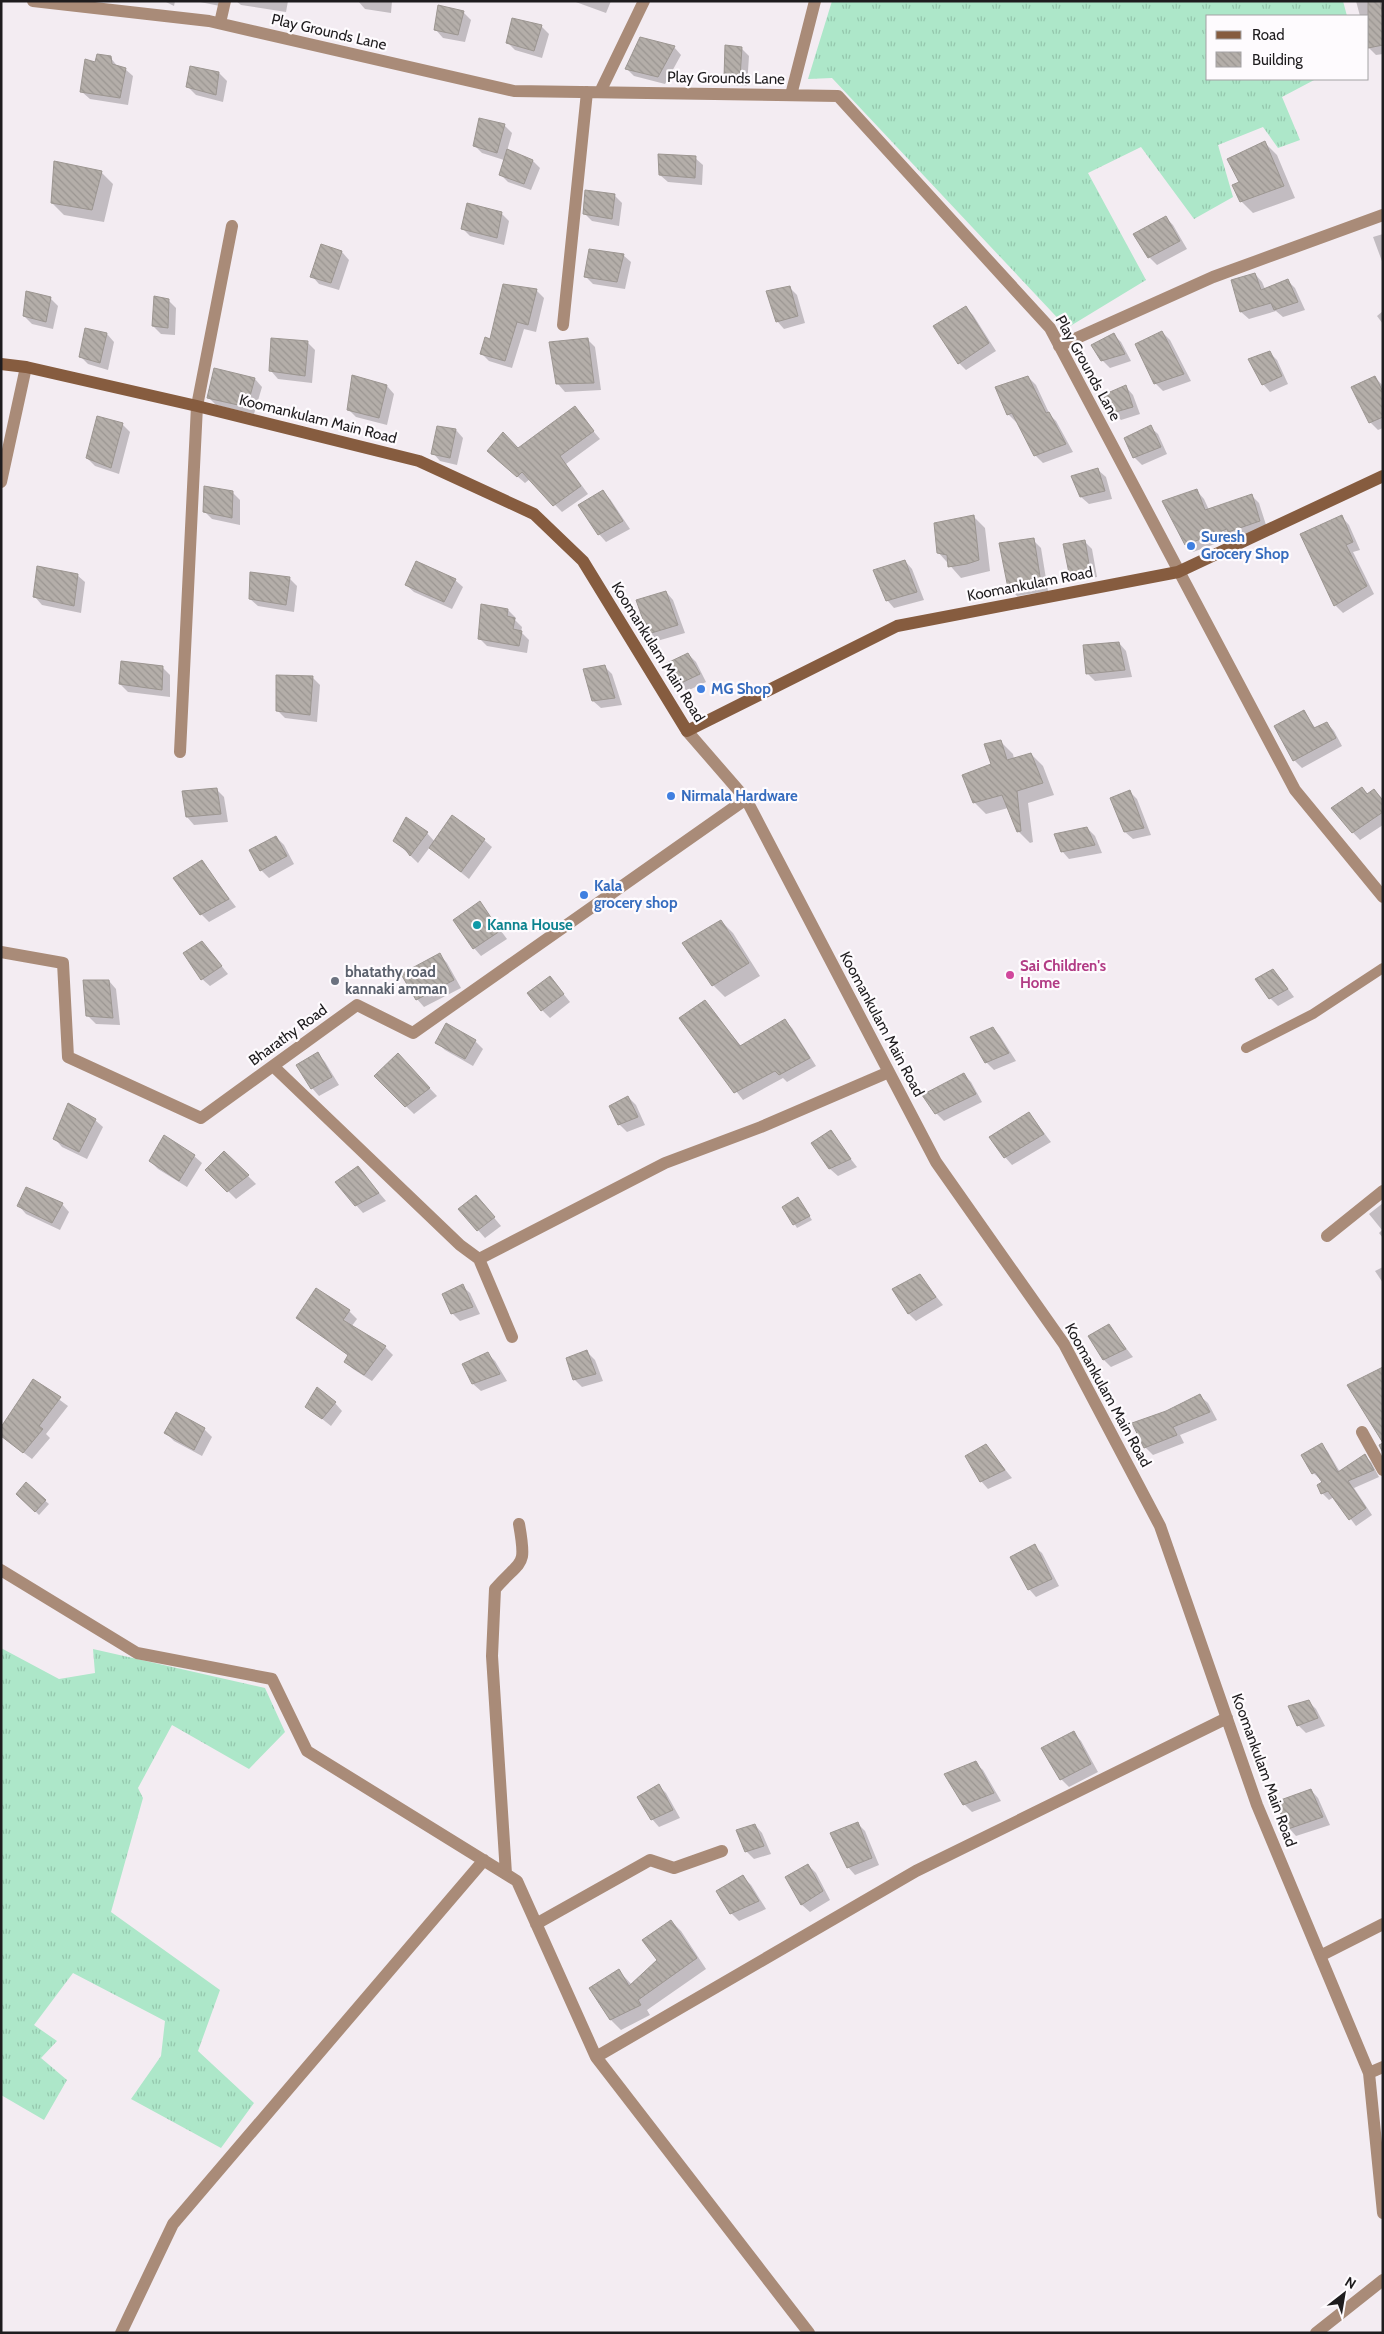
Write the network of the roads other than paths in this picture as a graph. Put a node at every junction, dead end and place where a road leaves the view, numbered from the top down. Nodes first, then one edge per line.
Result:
1 (33, 1) edge
2 (225, 1) edge
3 (644, 1) edge
4 (815, 1) edge
5 (220, 24) junction
6 (593, 92) junction
7 (791, 95) junction
8 (1383, 215) edge
9 (232, 226) dead end
10 (563, 325) dead end
11 (1059, 346) junction
12 (1, 364) edge
13 (26, 367) junction
14 (198, 406) junction
15 (1383, 476) edge
16 (1, 482) edge
17 (1178, 572) junction
18 (687, 731) junction
19 (180, 752) dead end
20 (746, 799) junction
21 (1383, 897) edge
22 (1, 952) edge
23 (1383, 968) edge
24 (1246, 1048) dead end
25 (273, 1066) junction
26 (889, 1072) junction
27 (1383, 1190) edge
28 (1327, 1236) dead end
29 (479, 1259) junction
30 (512, 1337) dead end
31 (1362, 1432) dead end
32 (1383, 1470) edge
33 (519, 1524) dead end
34 (1, 1570) edge
35 (1227, 1718) junction
36 (722, 1851) dead end
37 (484, 1860) junction
38 (506, 1874) junction
39 (536, 1924) junction
40 (1383, 1924) edge
41 (1320, 1956) junction
42 (596, 2057) junction
43 (1383, 2067) edge
44 (1369, 2073) junction
45 (1383, 2213) edge
46 (1383, 2280) edge
47 (121, 2333) edge
48 (809, 2333) edge
49 (1316, 2333) edge

1 - 5 street, Play Grounds Lane
2 - 5 street
3 - 6 street
4 - 7 street
5 - 6 street, Play Grounds Lane
6 - 7 street, Play Grounds Lane
6 - 10 street
7 - 11 street, Play Grounds Lane
8 - 11 street
9 - 14 street
11 - 17 street, Play Grounds Lane
12 - 13 street, Koomankulam Main Road
13 - 14 street, Koomankulam Main Road
13 - 16 street
14 - 18 street, Koomankulam Main Road
14 - 19 street
15 - 17 street, Koomankulam Road
17 - 18 street, Koomankulam Road
17 - 21 street, Play Grounds Lane
18 - 20 street, Koomankulam Main Road
20 - 25 street, Bharathy Road
20 - 26 street, Koomankulam Main Road
22 - 25 street, Bharathy Road
23 - 24 lane
25 - 29 street
26 - 29 street
26 - 35 street, Koomankulam Main Road
27 - 28 street
29 - 30 street
31 - 32 street
33 - 38 street
34 - 37 street
35 - 41 street, Koomankulam Main Road
35 - 42 street
36 - 39 street
37 - 38 street
37 - 47 street
38 - 39 street
39 - 42 street
40 - 41 street
41 - 44 street, Koomankulam Main Road
42 - 48 street
43 - 44 street
44 - 45 street, Koomankulam Main Road
46 - 49 street

